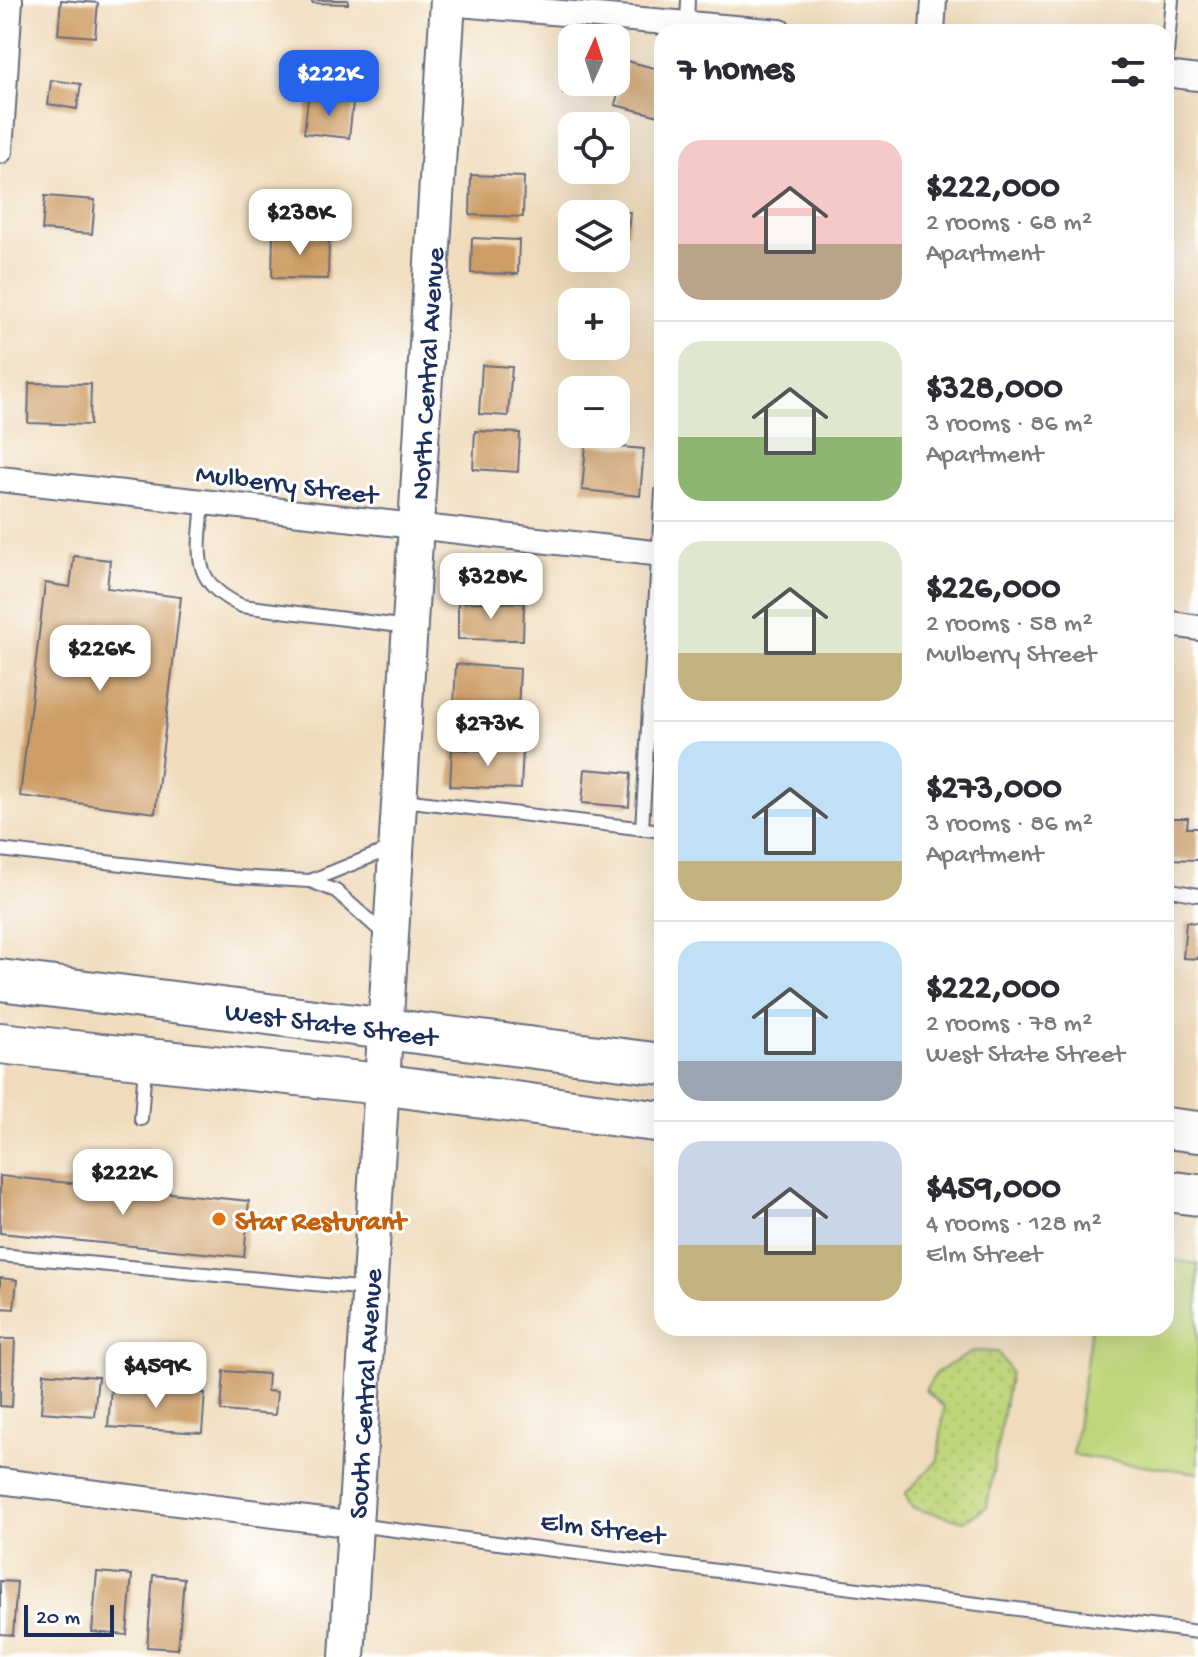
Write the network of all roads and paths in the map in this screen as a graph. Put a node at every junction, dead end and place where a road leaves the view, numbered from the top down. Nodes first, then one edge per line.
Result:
1 (10, 0) edge
2 (934, 0) edge
3 (1172, 0) edge
4 (448, 1) edge
5 (687, 18) edge
6 (727, 24) edge
7 (932, 24) edge
8 (1170, 24) edge
9 (1174, 75) edge
10 (1198, 78) edge
11 (0, 151) edge
12 (0, 479) edge
13 (203, 502) junction
14 (414, 526) junction
15 (654, 553) edge
16 (1174, 624) edge
17 (408, 627) junction
18 (1198, 628) edge
19 (654, 646) edge
20 (397, 799) junction
21 (642, 829) junction
22 (654, 830) edge
23 (394, 847) junction
24 (0, 850) edge
25 (310, 881) junction
26 (1174, 890) edge
27 (1198, 895) edge
28 (389, 941) junction
29 (0, 980) edge
30 (383, 1027) junction
31 (0, 1043) edge
32 (146, 1058) junction
33 (654, 1063) edge
34 (380, 1084) junction
35 (141, 1119) dead end
36 (654, 1121) edge
37 (1174, 1129) edge
38 (1198, 1132) edge
39 (1174, 1192) edge
40 (1198, 1195) edge
41 (0, 1255) edge
42 (368, 1289) junction
43 (0, 1481) edge
44 (355, 1525) junction
45 (1198, 1632) edge
46 (347, 1657) edge

1 - 11 street
2 - 7 street
3 - 8 lane
4 - 5 street
4 - 14 main road, North Central Avenue
5 - 6 street
9 - 10 street
12 - 13 street, Mulberry Street
13 - 14 street, Mulberry Street
13 - 17 lane
14 - 15 street, Mulberry Street
14 - 17 main road, North Central Avenue
16 - 18 street
17 - 20 main road, North Central Avenue
19 - 21 lane
20 - 21 lane
20 - 23 main road, North Central Avenue
21 - 22 lane
23 - 25 lane
23 - 28 main road, North Central Avenue
24 - 25 lane
25 - 28 lane
26 - 27 lane
28 - 30 main road, North Central Avenue
29 - 30 main road, West State Street
30 - 33 main road, West State Street
30 - 34 main road, North Central Avenue
31 - 32 main road, West State Street
32 - 34 main road, West State Street
32 - 35 lane
34 - 36 main road, West State Street
34 - 42 main road, South Central Avenue
37 - 38 main road
39 - 40 main road
41 - 42 lane
42 - 44 main road, South Central Avenue
43 - 44 street, Elm Street
44 - 45 lane, Elm Street
44 - 46 main road, South Central Avenue

